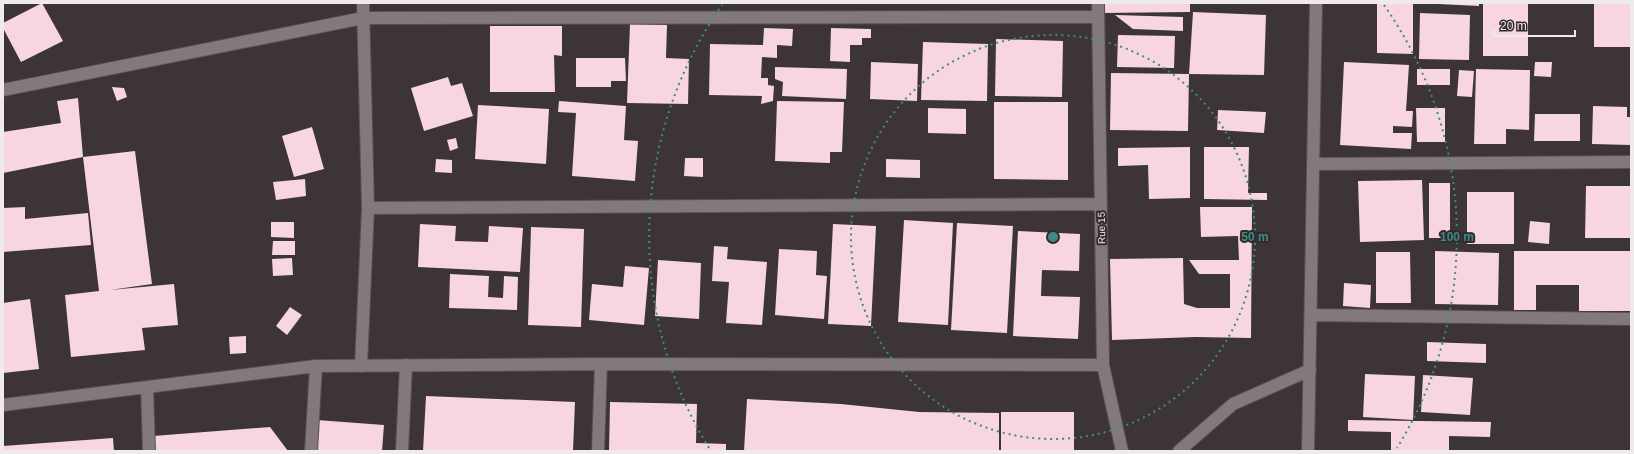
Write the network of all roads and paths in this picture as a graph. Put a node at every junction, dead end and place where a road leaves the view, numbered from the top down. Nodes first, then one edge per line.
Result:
1 (363, 3) edge
2 (1098, 3) edge
3 (1316, 3) edge
4 (1098, 17) junction
5 (364, 18) junction
6 (3, 90) edge
7 (1631, 162) edge
8 (1313, 164) junction
9 (1101, 204) junction
10 (368, 208) junction
11 (1311, 315) junction
12 (1631, 319) edge
13 (601, 364) junction
14 (406, 365) junction
15 (1103, 365) junction
16 (316, 366) junction
17 (361, 366) junction
18 (1310, 370) junction
19 (147, 387) junction
20 (3, 405) edge
21 (149, 451) edge
22 (311, 451) edge
23 (402, 451) edge
24 (598, 451) edge
25 (1122, 451) edge
26 (1179, 451) edge
27 (1308, 451) edge

1 - 5 street
2 - 4 street, Rue 15
3 - 8 street
4 - 5 street
4 - 9 street, Rue 15
5 - 6 street
5 - 10 street
7 - 8 street
8 - 11 street
9 - 10 street
9 - 15 street, Rue 15
10 - 17 street
11 - 12 street
11 - 18 street
13 - 14 street
13 - 15 street
13 - 24 street
14 - 17 street
14 - 23 street
15 - 25 street, Rue 15
16 - 17 street
16 - 19 street
16 - 22 street
18 - 26 street
18 - 27 street
19 - 20 street
19 - 21 street

